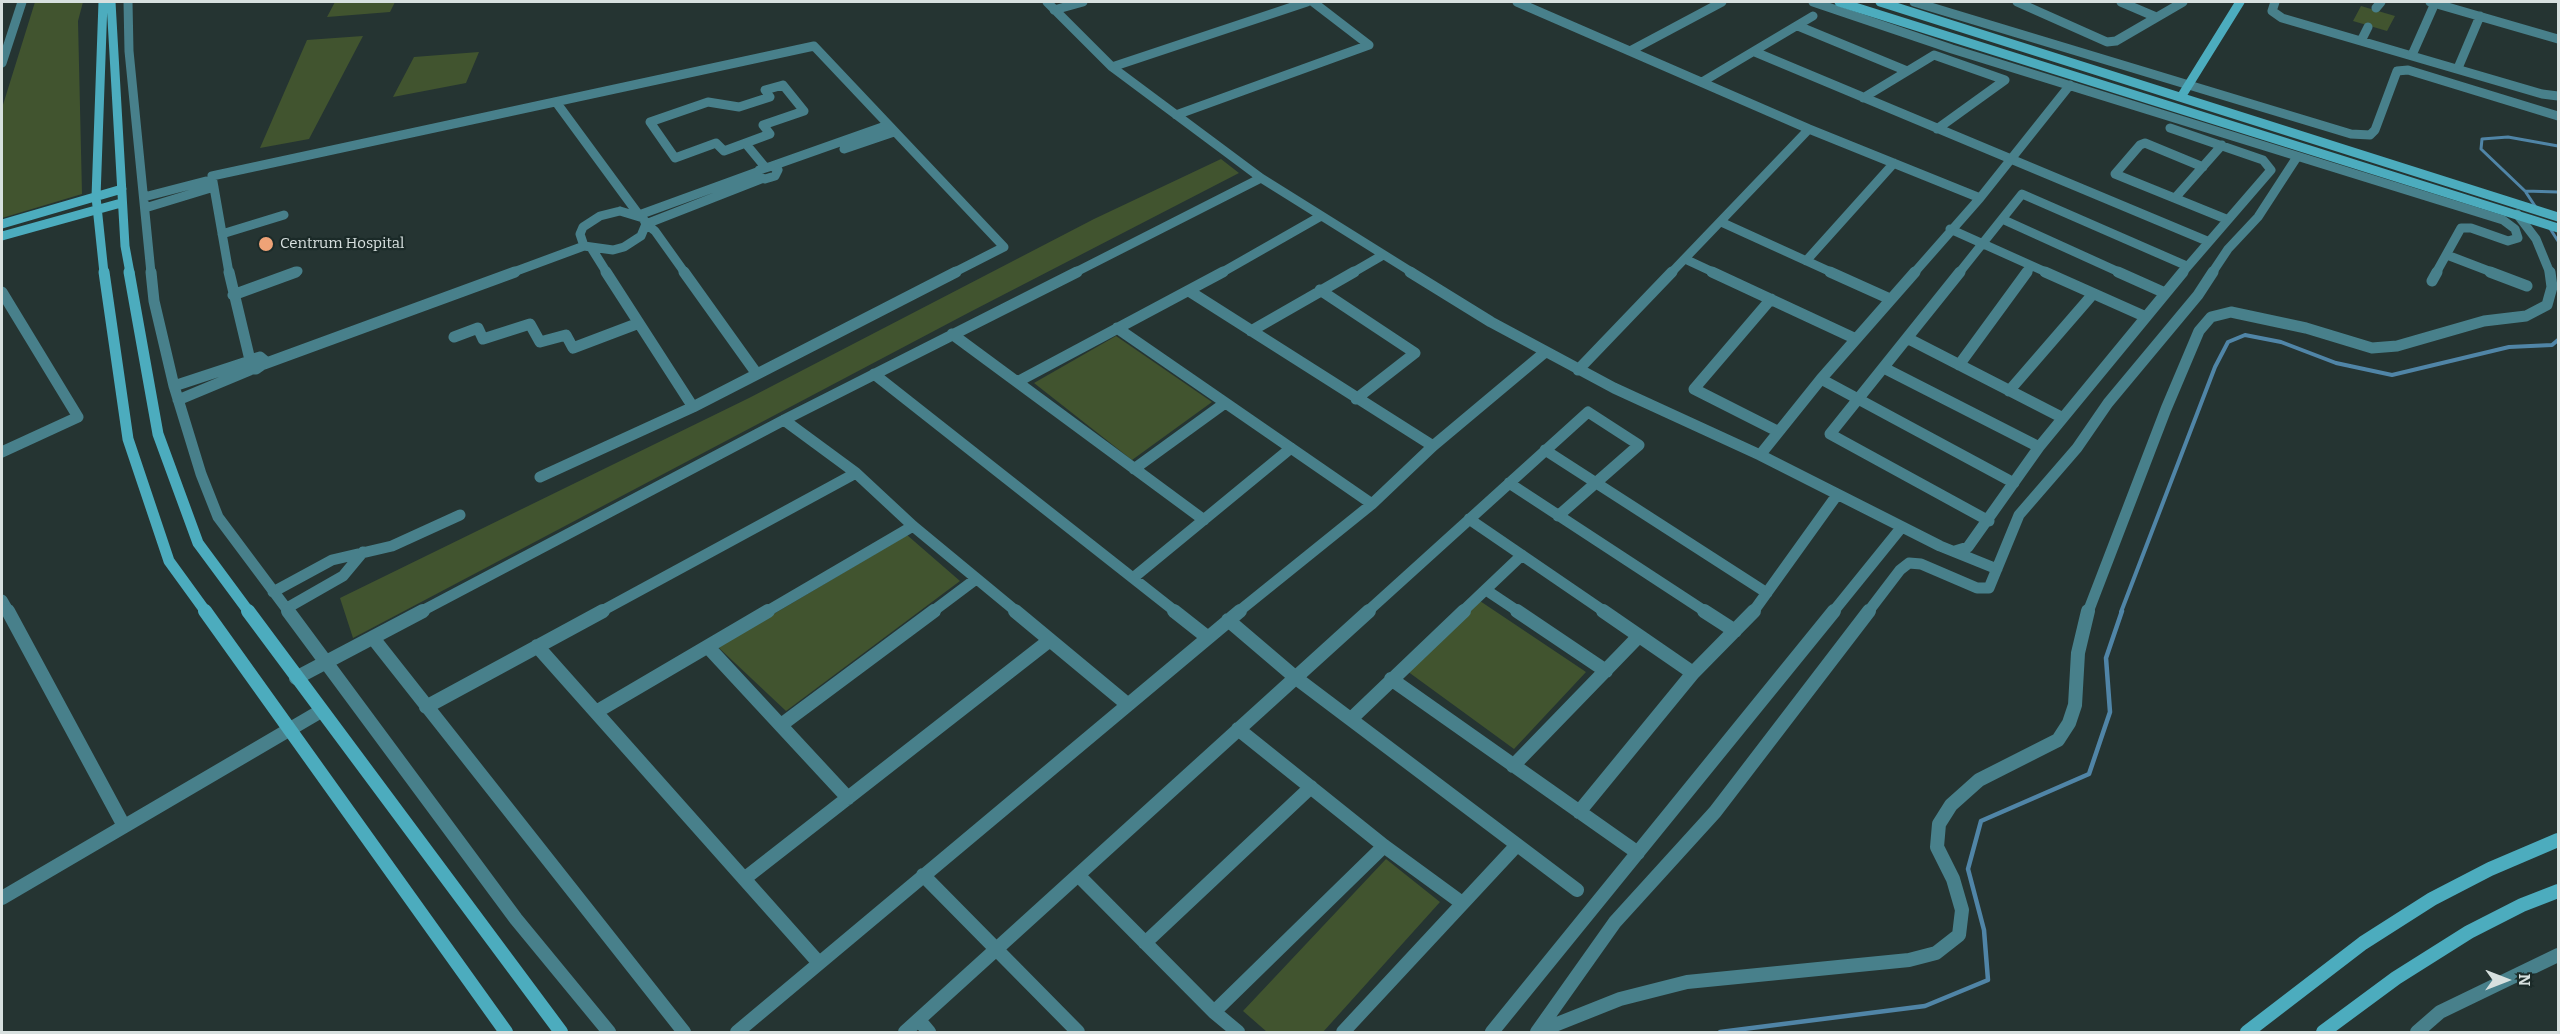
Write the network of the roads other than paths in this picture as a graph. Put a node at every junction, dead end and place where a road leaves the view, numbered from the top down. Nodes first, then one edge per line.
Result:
1 (22, 2) edge
2 (103, 2) edge
3 (111, 2) edge
4 (128, 2) edge
5 (1047, 2) edge
6 (1083, 2) edge
7 (1307, 2) edge
8 (1313, 2) edge
9 (1517, 2) edge
10 (1722, 2) edge
11 (1813, 2) edge
12 (1839, 2) edge
13 (1880, 2) edge
14 (1914, 2) edge
15 (2017, 2) edge
16 (2121, 2) edge
17 (2183, 2) edge
18 (2240, 2) edge
19 (2275, 2) edge
20 (2432, 2) edge
21 (2458, 2) edge
22 (1289, 4) edge
23 (1054, 10) junction
24 (1813, 16) dead end
25 (2480, 16) junction
26 (2156, 17) junction
27 (1798, 26) junction
28 (2368, 27) dead end
29 (2559, 31) edge
30 (2559, 39) edge
31 (2361, 41) junction
32 (1630, 51) junction
33 (1755, 52) junction
34 (2412, 55) junction
35 (2, 63) edge
36 (1112, 67) junction
37 (2458, 68) junction
38 (1907, 71) junction
39 (1702, 82) junction
40 (2190, 84) junction
41 (2070, 86) junction
42 (2181, 96) junction
43 (2559, 96) edge
44 (1863, 98) junction
45 (556, 102) junction
46 (1176, 115) junction
47 (2559, 116) edge
48 (891, 128) junction
49 (2170, 128) dead end
50 (1809, 129) junction
51 (1937, 129) junction
52 (746, 144) junction
53 (2222, 145) junction
54 (2297, 157) junction
55 (2010, 160) junction
56 (1894, 163) junction
57 (2203, 167) junction
58 (767, 171) junction
59 (1262, 177) junction
60 (213, 183) junction
61 (2426, 185) junction
62 (122, 189) junction
63 (2419, 195) junction
64 (96, 196) junction
65 (1980, 198) junction
66 (2175, 198) junction
67 (144, 203) junction
68 (122, 204) junction
69 (98, 210) junction
70 (284, 215) dead end
71 (2522, 215) junction
72 (1321, 216) junction
73 (2559, 217) edge
74 (2002, 219) junction
75 (2226, 219) junction
76 (642, 220) junction
77 (1721, 222) junction
78 (2, 224) edge
79 (2559, 228) edge
80 (1950, 230) junction
81 (222, 234) junction
82 (2, 236) edge
83 (2207, 241) junction
84 (1982, 244) junction
85 (585, 245) junction
86 (1383, 255) junction
87 (2447, 255) junction
88 (1685, 259) junction
89 (1806, 261) junction
90 (2031, 266) junction
91 (2187, 266) junction
92 (298, 271) dead end
93 (2432, 281) dead end
94 (2527, 286) dead end
95 (1320, 290) junction
96 (1189, 291) junction
97 (2, 292) edge
98 (2165, 292) junction
99 (2093, 294) junction
100 (233, 295) junction
101 (1771, 299) junction
102 (1890, 299) junction
103 (2146, 317) junction
104 (639, 323) junction
105 (1117, 328) junction
106 (1251, 331) junction
107 (952, 334) junction
108 (454, 337) dead end
109 (1907, 338) junction
110 (1856, 339) junction
111 (1544, 353) junction
112 (249, 364) junction
113 (1959, 365) junction
114 (1884, 368) junction
115 (1578, 370) junction
116 (757, 374) junction
117 (874, 374) junction
118 (1821, 380) junction
119 (1017, 382) junction
120 (174, 386) junction
121 (2009, 391) junction
122 (1356, 399) junction
123 (178, 400) junction
124 (1859, 400) junction
125 (1225, 403) junction
126 (693, 407) junction
127 (2063, 418) junction
128 (784, 420) junction
129 (1777, 431) junction
130 (1433, 446) junction
131 (2039, 447) junction
132 (1291, 448) junction
133 (1545, 450) junction
134 (2, 452) edge
135 (1760, 455) junction
136 (1134, 469) junction
137 (856, 473) junction
138 (540, 477) dead end
139 (1509, 483) junction
140 (1596, 483) junction
141 (2013, 483) junction
142 (1837, 495) junction
143 (1372, 504) junction
144 (460, 515) dead end
145 (1558, 516) junction
146 (1469, 519) junction
147 (1204, 520) junction
148 (1989, 520) junction
149 (912, 526) junction
150 (1901, 528) junction
151 (1955, 551) junction
152 (363, 552) junction
153 (1521, 555) junction
154 (1997, 569) junction
155 (1133, 578) junction
156 (976, 579) junction
157 (1486, 590) junction
158 (273, 592) junction
159 (1767, 593) junction
160 (2, 600) edge
161 (287, 608) junction
162 (1228, 620) junction
163 (7, 626) edge
164 (1735, 631) junction
165 (1639, 636) junction
166 (1207, 637) junction
167 (373, 638) junction
168 (1050, 640) junction
169 (537, 646) junction
170 (708, 647) junction
171 (326, 662) junction
172 (1606, 671) junction
173 (1693, 673) junction
174 (296, 678) junction
175 (1296, 678) junction
176 (1391, 679) junction
177 (1127, 704) junction
178 (426, 707) junction
179 (321, 711) junction
180 (596, 712) junction
181 (1351, 719) junction
182 (781, 725) junction
183 (1238, 729) junction
184 (290, 730) junction
185 (1514, 766) junction
186 (1311, 787) junction
187 (849, 798) junction
188 (1579, 812) junction
189 (123, 826) junction
190 (2559, 840) edge
191 (1517, 845) junction
192 (1384, 846) junction
193 (1638, 853) junction
194 (923, 875) junction
195 (1078, 875) junction
196 (744, 879) junction
197 (1577, 890) dead end
198 (2559, 891) edge
199 (2, 898) edge
200 (1462, 903) junction
201 (1145, 943) junction
202 (996, 949) junction
203 (2559, 955) edge
204 (819, 963) junction
205 (1214, 1012) junction
206 (924, 1026) edge
207 (2423, 1031) edge
208 (506, 1032) edge
209 (561, 1032) edge
210 (609, 1032) edge
211 (684, 1032) edge
212 (737, 1032) edge
213 (905, 1032) edge
214 (1078, 1032) edge
215 (1238, 1032) edge
216 (1343, 1032) edge
217 (1492, 1032) edge
218 (1537, 1032) edge
219 (2247, 1032) edge
220 (2323, 1032) edge

1 - 35 street
2 - 64 street
3 - 62 street
4 - 67 street
5 - 23 street
6 - 23 street
7 - 22 street
8 - 46 street
9 - 32 street
10 - 32 street
11 - 41 street
12 - 61 street
13 - 42 street
14 - 40 street
15 - 26 street
16 - 26 street
17 - 26 street
18 - 40 street
19 - 31 street
20 - 25 street
20 - 34 street
21 - 29 street
22 - 36 street
23 - 36 street
24 - 27 street
25 - 30 street
25 - 37 street
27 - 33 street
27 - 38 street
28 - 31 street
31 - 34 street
32 - 39 street
33 - 39 street
33 - 44 street
34 - 37 street
36 - 46 street
37 - 43 street
38 - 44 street
38 - 51 street
39 - 50 street
40 - 42 street
40 - 47 street
41 - 54 street
41 - 55 street
42 - 73 street
44 - 51 street
45 - 48 street
45 - 60 street
45 - 76 street
46 - 59 street
48 - 58 street
48 - 116 street
49 - 53 street
50 - 56 street
50 - 77 street
51 - 55 street
52 - 52 street
52 - 58 street
53 - 57 street
53 - 75 street
54 - 63 street
54 - 154 street
55 - 65 street
55 - 83 street
56 - 65 street
56 - 89 street
57 - 66 street
57 - 66 street
58 - 76 street
59 - 72 street
59 - 107 street
60 - 67 street
60 - 81 street
61 - 63 street
61 - 71 street
62 - 64 street
62 - 68 street
63 - 87 street
64 - 69 street
64 - 78 street
65 - 80 street
66 - 75 street
67 - 120 street
68 - 69 street
68 - 174 street
69 - 82 street
69 - 184 street
70 - 81 street
71 - 79 street
71 - 218 street
72 - 86 street
72 - 96 street
74 - 84 street
74 - 91 street
74 - 98 street
75 - 83 street
76 - 85 street
76 - 85 street
76 - 116 street
77 - 88 street
77 - 89 street
80 - 84 street
80 - 102 street
81 - 100 street
83 - 91 street
84 - 90 street
84 - 109 street
85 - 104 street
85 - 112 street
86 - 95 street
86 - 111 street
87 - 93 street
87 - 94 street
88 - 101 street
88 - 115 street
89 - 102 street
90 - 99 street
90 - 113 street
91 - 98 street
92 - 100 street
95 - 106 street
95 - 122 street
96 - 105 street
96 - 106 street
97 - 134 street
98 - 103 street
99 - 103 street
99 - 121 street
100 - 112 street
101 - 110 street
101 - 129 street
102 - 110 street
103 - 127 street
104 - 108 street
104 - 126 street
105 - 119 street
105 - 125 street
106 - 122 street
107 - 117 street
107 - 119 street
109 - 113 street
109 - 114 street
110 - 118 street
111 - 115 street
111 - 130 street
112 - 120 street
112 - 123 street
113 - 121 street
114 - 124 street
114 - 131 street
115 - 135 street
116 - 126 street
117 - 128 street
117 - 155 street
118 - 124 street
118 - 129 street
119 - 136 street
120 - 123 street
121 - 127 street
122 - 130 street
123 - 158 street
124 - 141 street
124 - 148 street
125 - 132 street
125 - 136 street
126 - 138 street
127 - 131 street
128 - 137 street
128 - 167 street
129 - 135 street
130 - 143 street
131 - 141 street
132 - 143 street
132 - 147 street
133 - 139 street
133 - 140 street
133 - 140 street
135 - 142 street
136 - 147 street
137 - 149 street
137 - 169 street
139 - 145 street
139 - 146 street
140 - 145 street
140 - 159 street
141 - 148 street
142 - 150 street
142 - 159 street
143 - 162 street
144 - 152 street
145 - 164 street
146 - 153 street
146 - 175 street
147 - 155 street
148 - 151 street
149 - 156 street
149 - 170 street
150 - 151 street
150 - 193 street
151 - 154 street
152 - 158 street
152 - 161 street
153 - 157 street
153 - 165 street
154 - 218 street
155 - 166 street
156 - 168 street
156 - 182 street
157 - 172 street
157 - 176 street
158 - 161 street
159 - 164 street
160 - 163 street
161 - 171 street
162 - 166 street
162 - 175 street
163 - 189 street
164 - 173 street
165 - 172 street
165 - 173 street
166 - 177 street
167 - 171 street
167 - 178 street
168 - 177 street
168 - 187 street
169 - 178 street
169 - 180 street
170 - 180 street
170 - 182 street
171 - 174 street
171 - 210 street
172 - 185 street
173 - 188 street
174 - 179 street
175 - 181 street
175 - 183 street
176 - 181 street
176 - 185 street
177 - 194 street
178 - 211 street
179 - 184 street
179 - 209 street
180 - 196 street
181 - 191 street
182 - 187 street
183 - 186 street
183 - 195 street
184 - 189 street
184 - 208 street
185 - 188 street
186 - 192 street
186 - 201 street
187 - 196 street
188 - 193 street
189 - 199 street
190 - 219 street
191 - 197 street
191 - 200 street
192 - 200 street
192 - 205 street
193 - 217 street
194 - 202 street
194 - 204 street
195 - 201 street
195 - 202 street
196 - 204 street
198 - 220 street
200 - 216 street
201 - 205 street
202 - 206 street
202 - 214 street
203 - 207 street
204 - 212 street
205 - 215 street
206 - 213 street

